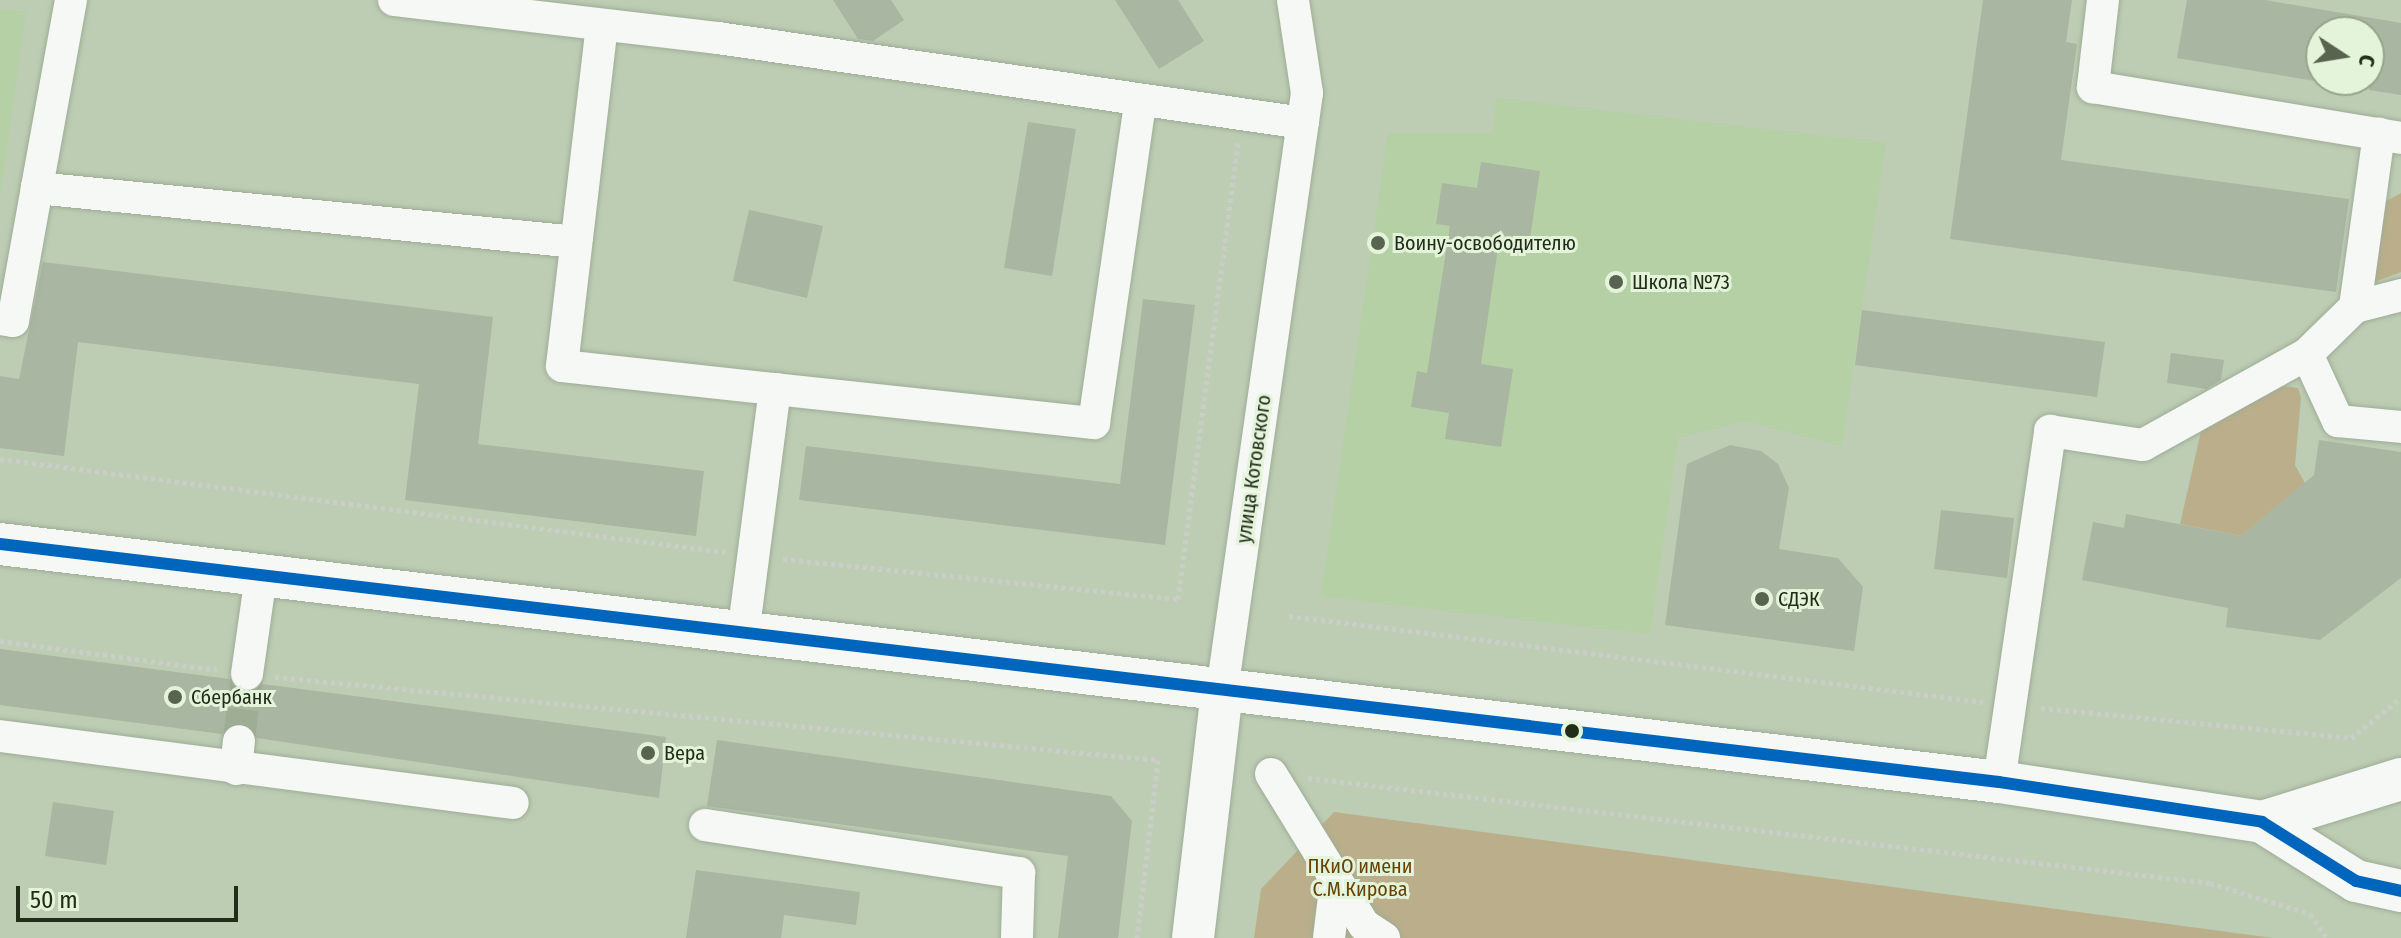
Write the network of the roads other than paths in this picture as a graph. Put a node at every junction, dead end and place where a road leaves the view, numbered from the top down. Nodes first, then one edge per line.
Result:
1 (71, 0) edge
2 (394, 0) edge
3 (1293, 0) edge
4 (2103, 0) edge
5 (602, 25) junction
6 (1140, 103) junction
7 (1303, 123) junction
8 (2390, 136) edge
9 (37, 188) junction
10 (576, 242) junction
11 (2401, 295) edge
12 (2355, 307) junction
13 (0, 319) edge
14 (2307, 354) junction
15 (775, 389) junction
16 (2401, 427) edge
17 (0, 544) edge
18 (261, 576) junction
19 (743, 635) junction
20 (247, 674) tunnel mouth
21 (1222, 691) junction
22 (0, 736) edge
23 (1271, 774) road end
24 (2401, 779) edge
25 (1999, 782) junction
26 (513, 803) dead end
27 (2262, 822) junction
28 (705, 825) dead end
29 (1336, 880) junction
30 (2401, 891) edge
31 (1017, 938) edge
32 (1193, 938) edge
33 (1329, 938) edge
34 (1384, 938) edge

1 - 9 street
2 - 5 street
3 - 7 street, улица Котовского
4 - 8 street
5 - 6 street
5 - 10 street
6 - 7 street
6 - 15 street
7 - 21 street, улица Котовского
8 - 12 street
9 - 10 street
9 - 13 street
10 - 15 street
11 - 12 street
12 - 14 street
14 - 16 street
14 - 25 street
15 - 19 street
17 - 18 main road
18 - 19 main road
18 - 20 street
19 - 21 main road
21 - 25 main road
21 - 32 main road, улица Котовского
22 - 26 street
23 - 29 street
24 - 27 main road
25 - 27 main road
27 - 30 main road
28 - 31 street
29 - 33 street
29 - 34 street

